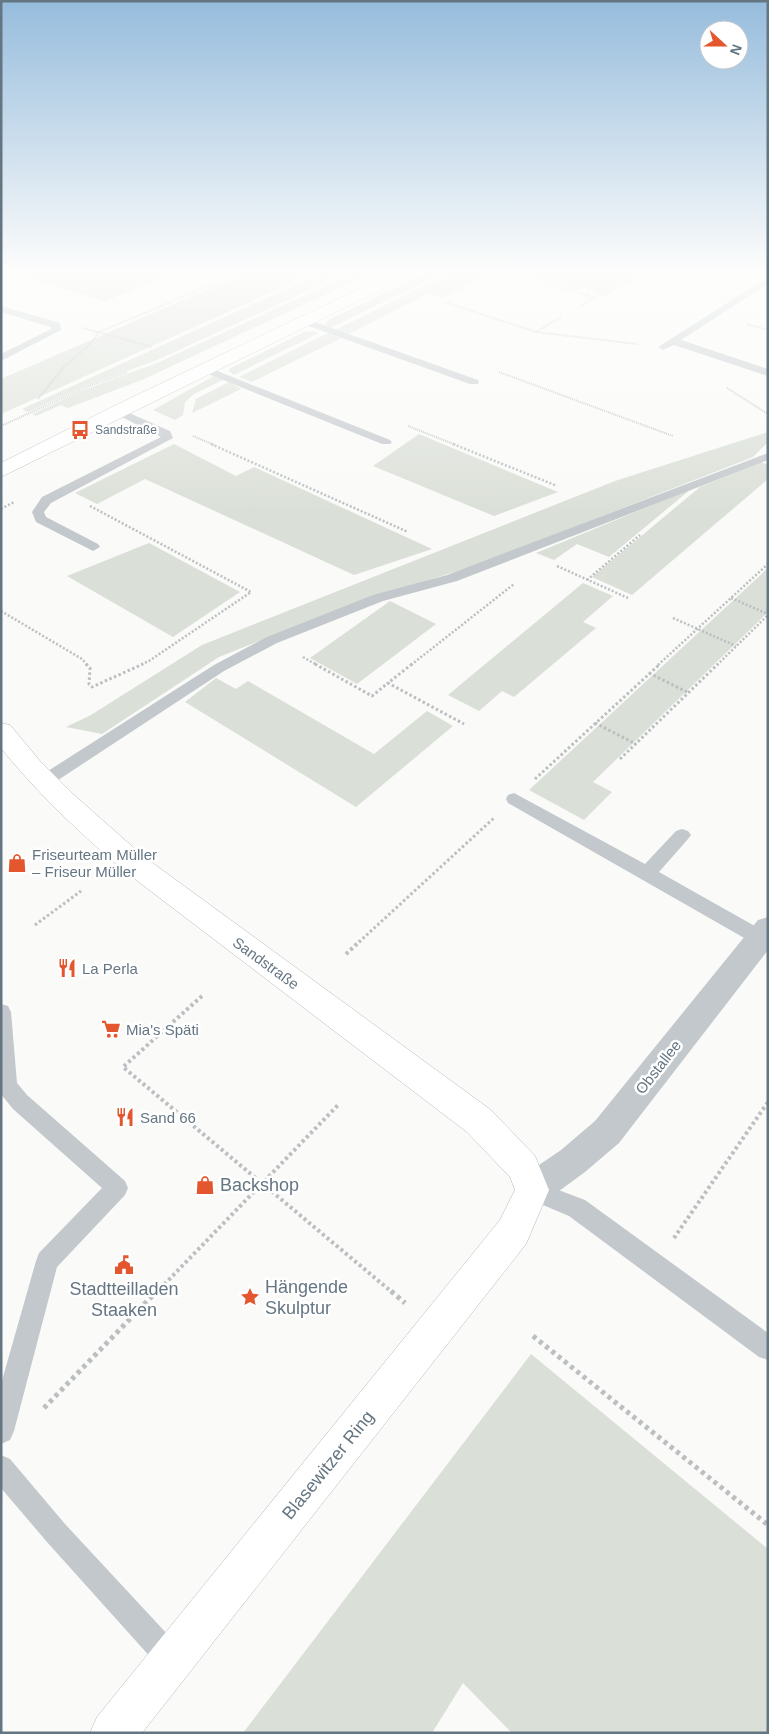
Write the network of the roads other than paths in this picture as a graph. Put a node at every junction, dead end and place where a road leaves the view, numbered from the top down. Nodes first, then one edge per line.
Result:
1 (13, 352) edge
2 (240, 352) edge
3 (390, 352) edge
4 (705, 352) edge
5 (1, 358) edge
6 (205, 369) junction
7 (768, 373) edge
8 (474, 382) dead end
9 (118, 411) junction
10 (386, 442) dead end
11 (768, 456) edge
12 (1, 471) edge
13 (93, 547) dead end
14 (5, 741) edge
15 (44, 782) junction
16 (514, 799) road end
17 (682, 835) dead end
18 (647, 873) junction
19 (764, 933) edge
20 (1, 1012) edge
21 (532, 1190) junction
22 (768, 1348) edge
23 (1, 1431) edge
24 (1, 1468) edge
25 (172, 1660) junction
26 (113, 1733) edge

1 - 5 lane
2 - 6 street
3 - 8 lane
4 - 7 lane
6 - 9 street
6 - 10 lane
9 - 12 street
9 - 13 lane
11 - 15 lane
14 - 15 street, Sandstraße
15 - 21 street, Sandstraße
16 - 18 lane
17 - 18 lane
18 - 19 lane
19 - 21 street, Obstallee
20 - 23 lane
21 - 22 lane
21 - 25 street, Blasewitzer Ring
24 - 25 lane
25 - 26 street, Blasewitzer Ring

